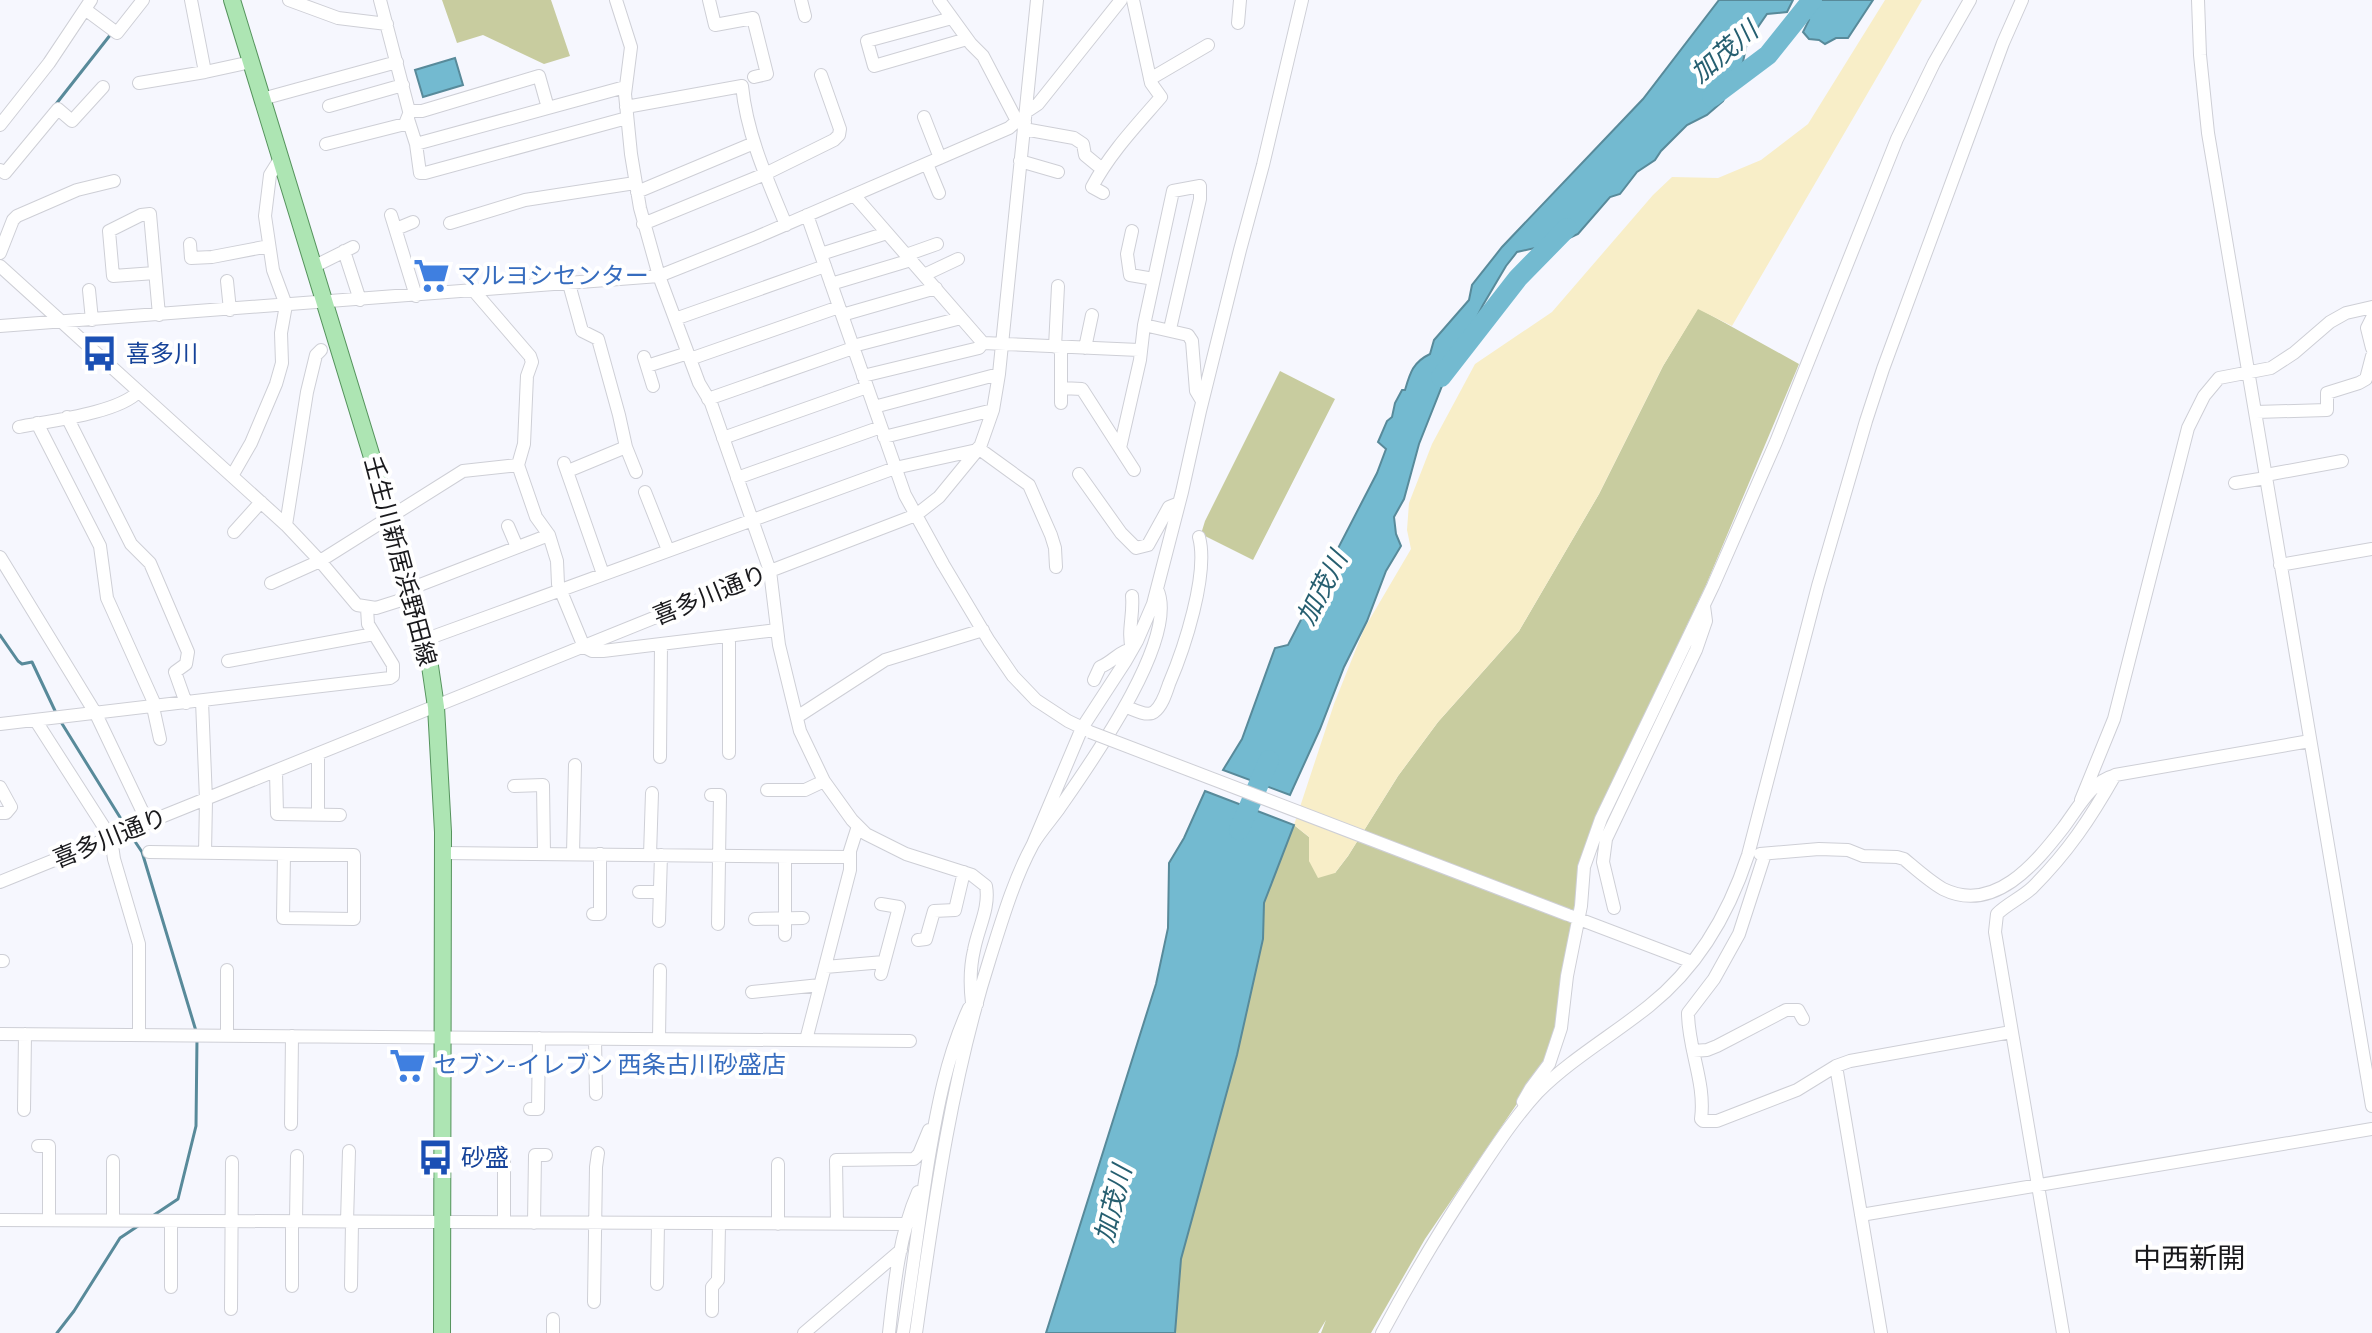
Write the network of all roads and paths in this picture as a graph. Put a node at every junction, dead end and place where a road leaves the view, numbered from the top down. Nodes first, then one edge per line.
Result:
1 (143, 0) edge
2 (191, 0) edge
3 (232, 0) edge
4 (289, 0) edge
5 (380, 0) edge
6 (616, 0) edge
7 (709, 0) edge
8 (801, 0) edge
9 (939, 0) edge
10 (1037, 0) edge
11 (1121, 0) edge
12 (1133, 0) edge
13 (1240, 0) edge
14 (1302, 0) edge
15 (1970, 0) edge
16 (2022, 0) edge
17 (2198, 0) edge
18 (88, 5) edge
19 (805, 16) dead end
20 (952, 18) junction
21 (1238, 23) dead end
22 (387, 24) junction
23 (967, 39) junction
24 (1208, 45) dead end
25 (251, 62) junction
26 (397, 62) junction
27 (205, 72) junction
28 (821, 75) dead end
29 (754, 77) dead end
30 (1150, 79) junction
31 (139, 83) dead end
32 (403, 85) junction
33 (103, 87) dead end
34 (625, 87) junction
35 (262, 99) junction
36 (329, 106) dead end
37 (548, 108) junction
38 (626, 113) junction
39 (408, 115) junction
40 (924, 117) dead end
41 (1023, 121) junction
42 (0, 125) edge
43 (754, 143) junction
44 (326, 144) dead end
45 (416, 144) junction
46 (940, 158) junction
47 (280, 159) junction
48 (1020, 161) junction
49 (927, 164) junction
50 (1102, 169) junction
51 (0, 170) edge
52 (1058, 172) dead end
53 (765, 174) junction
54 (114, 181) dead end
55 (636, 188) junction
56 (939, 193) dead end
57 (1103, 193) dead end
58 (854, 195) junction
59 (391, 215) dead end
60 (807, 215) junction
61 (413, 222) dead end
62 (450, 223) dead end
63 (643, 224) junction
64 (786, 225) junction
65 (396, 229) junction
66 (1132, 231) dead end
67 (887, 233) junction
68 (190, 244) dead end
69 (937, 244) dead end
70 (269, 246) junction
71 (0, 253) edge
72 (908, 257) junction
73 (958, 259) dead end
74 (823, 260) junction
75 (0, 266) edge
76 (313, 267) junction
77 (155, 273) junction
78 (924, 275) junction
79 (659, 276) junction
80 (1154, 279) junction
81 (227, 281) dead end
82 (569, 284) junction
83 (831, 284) junction
84 (1058, 286) dead end
85 (936, 288) junction
86 (89, 290) dead end
87 (474, 291) junction
88 (416, 296) junction
89 (360, 300) junction
90 (324, 303) junction
91 (286, 305) junction
92 (2372, 307) edge
93 (230, 310) junction
94 (840, 311) junction
95 (159, 315) junction
96 (1092, 315) dead end
97 (961, 318) junction
98 (2372, 318) edge
99 (675, 319) junction
100 (92, 320) junction
101 (60, 322) junction
102 (1144, 325) junction
103 (0, 326) edge
104 (1170, 329) junction
105 (983, 343) junction
106 (1002, 345) junction
107 (853, 347) junction
108 (1058, 347) junction
109 (1085, 348) junction
110 (2372, 348) edge
111 (321, 350) dead end
112 (1139, 350) junction
113 (689, 356) junction
114 (2372, 358) edge
115 (999, 374) junction
116 (2250, 374) junction
117 (865, 382) junction
118 (653, 386) dead end
119 (1061, 388) junction
120 (138, 392) junction
121 (708, 399) junction
122 (1202, 401) junction
123 (1061, 403) dead end
124 (874, 407) junction
125 (993, 410) junction
126 (2256, 412) junction
127 (67, 417) junction
128 (37, 423) junction
129 (19, 427) dead end
130 (883, 432) junction
131 (723, 438) junction
132 (626, 447) junction
133 (1120, 448) junction
134 (978, 449) junction
135 (2342, 461) dead end
136 (518, 465) junction
137 (895, 468) junction
138 (1134, 470) dead end
139 (636, 472) dead end
140 (1079, 474) dead end
141 (232, 476) junction
142 (2266, 477) junction
143 (737, 478) junction
144 (2235, 483) dead end
145 (645, 492) dead end
146 (261, 502) junction
147 (1179, 503) junction
148 (916, 515) junction
149 (390, 516) junction
150 (752, 519) junction
151 (286, 525) junction
152 (508, 526) dead end
153 (234, 532) dead end
154 (549, 535) junction
155 (1199, 537) dead end
156 (517, 547) junction
157 (2372, 549) edge
158 (668, 550) junction
159 (0, 557) edge
160 (320, 561) junction
161 (2280, 565) junction
162 (1056, 567) dead end
163 (770, 571) junction
164 (603, 574) junction
165 (271, 583) dead end
166 (1157, 589) junction
167 (560, 590) junction
168 (413, 592) junction
169 (1132, 596) dead end
170 (1704, 604) junction
171 (367, 608) junction
172 (777, 630) junction
173 (983, 630) junction
174 (374, 634) junction
175 (729, 636) junction
176 (424, 640) junction
177 (661, 644) junction
178 (584, 647) junction
179 (1132, 649) junction
180 (228, 661) dead end
181 (1094, 680) dead end
182 (202, 701) junction
183 (186, 703) junction
184 (1125, 706) junction
185 (154, 707) junction
186 (436, 707) junction
187 (96, 714) junction
188 (797, 717) junction
189 (36, 721) junction
190 (0, 724) edge
191 (1086, 730) junction
192 (160, 739) dead end
193 (2310, 741) junction
194 (729, 753) dead end
195 (318, 755) junction
196 (660, 757) dead end
197 (575, 765) dead end
198 (276, 772) junction
199 (2115, 775) junction
200 (824, 781) junction
201 (514, 786) dead end
202 (0, 787) edge
203 (767, 790) dead end
204 (652, 793) dead end
205 (711, 795) dead end
206 (206, 800) junction
207 (2081, 800) junction
208 (0, 813) edge
209 (318, 814) junction
210 (340, 815) dead end
211 (148, 823) junction
212 (858, 826) junction
213 (111, 838) junction
214 (1033, 844) junction
215 (149, 852) dead end
216 (205, 853) junction
217 (443, 853) junction
218 (284, 854) junction
219 (544, 854) junction
220 (573, 854) junction
221 (600, 854) junction
222 (1765, 854) junction
223 (656, 855) junction
224 (1748, 855) junction
225 (719, 856) junction
226 (785, 857) junction
227 (849, 857) junction
228 (964, 872) junction
229 (0, 882) edge
230 (639, 892) dead end
231 (660, 892) junction
232 (881, 904) dead end
233 (1614, 908) dead end
234 (593, 914) dead end
235 (785, 918) junction
236 (803, 918) dead end
237 (755, 919) dead end
238 (1578, 919) junction
239 (659, 921) dead end
240 (718, 924) dead end
241 (785, 935) dead end
242 (918, 940) dead end
243 (1692, 962) junction
244 (825, 967) junction
245 (227, 970) dead end
246 (660, 970) dead end
247 (820, 985) junction
248 (752, 992) dead end
249 (974, 1003) junction
250 (1803, 1019) dead end
251 (2011, 1032) junction
252 (0, 1034) edge
253 (25, 1034) junction
254 (139, 1035) junction
255 (227, 1036) junction
256 (292, 1036) junction
257 (443, 1037) junction
258 (539, 1038) junction
259 (595, 1039) junction
260 (659, 1039) junction
261 (806, 1040) junction
262 (910, 1041) dead end
263 (1693, 1051) junction
264 (1836, 1066) junction
265 (596, 1094) dead end
266 (2372, 1106) edge
267 (530, 1109) dead end
268 (24, 1110) dead end
269 (1514, 1119) junction
270 (291, 1124) dead end
271 (934, 1125) junction
272 (2372, 1129) edge
273 (38, 1146) dead end
274 (349, 1151) dead end
275 (598, 1153) dead end
276 (546, 1155) dead end
277 (297, 1156) dead end
278 (113, 1161) dead end
279 (232, 1162) dead end
280 (496, 1162) dead end
281 (778, 1164) dead end
282 (926, 1177) junction
283 (2038, 1185) junction
284 (1861, 1215) junction
285 (0, 1220) edge
286 (49, 1220) junction
287 (113, 1220) junction
288 (171, 1221) junction
289 (232, 1221) junction
290 (294, 1221) junction
291 (350, 1222) junction
292 (442, 1222) junction
293 (504, 1222) junction
294 (534, 1223) junction
295 (595, 1223) junction
296 (658, 1223) junction
297 (719, 1224) junction
298 (778, 1224) junction
299 (837, 1224) junction
300 (907, 1224) junction
301 (901, 1250) junction
302 (657, 1284) dead end
303 (292, 1286) dead end
304 (351, 1286) dead end
305 (171, 1287) dead end
306 (594, 1302) dead end
307 (231, 1309) dead end
308 (712, 1311) dead end
309 (553, 1319) dead end
310 (442, 1333) edge
311 (553, 1333) edge
312 (804, 1333) edge
313 (889, 1333) edge
314 (903, 1333) edge
315 (916, 1333) edge
316 (1382, 1333) edge
317 (1881, 1333) edge
318 (2063, 1333) edge

1 - 18 street
2 - 27 street
3 - 25 main road, 壬生川新居浜野田線
4 - 22 street
5 - 22 street
6 - 34 street
7 - 29 street
8 - 19 street
9 - 20 street
10 - 41 street, 喜多川通り
11 - 41 street
12 - 30 street
13 - 21 street
14 - 122 street
15 - 170 street
16 - 224 street
17 - 116 street
18 - 42 street
20 - 23 street
20 - 23 street
22 - 26 street
23 - 41 street
24 - 30 street
25 - 27 street
25 - 35 main road, 壬生川新居浜野田線
26 - 32 street
26 - 35 street
27 - 31 street
28 - 53 street
30 - 50 street
32 - 36 street
32 - 39 street
33 - 51 street
34 - 37 street
34 - 38 street
35 - 47 main road, 壬生川新居浜野田線
37 - 39 street
37 - 45 street
38 - 43 street
38 - 45 street
38 - 55 street
39 - 44 street
39 - 45 street
40 - 46 street
41 - 46 street
41 - 48 street, 喜多川通り
41 - 50 street
43 - 53 street
43 - 55 street
46 - 49 street
47 - 70 street
47 - 76 main road, 壬生川新居浜野田線
48 - 52 street
48 - 106 street, 喜多川通り
49 - 56 street
49 - 58 street
50 - 57 street
53 - 63 street
53 - 64 street
54 - 71 street
55 - 62 street
55 - 63 street
58 - 60 street
58 - 67 street
59 - 65 street
60 - 64 street
60 - 74 street
61 - 65 street
63 - 79 street
64 - 79 street
65 - 88 street
66 - 80 street
67 - 72 street
67 - 74 street
68 - 70 street
69 - 72 street
70 - 91 street
72 - 78 street
72 - 83 street
73 - 78 street
74 - 83 street
74 - 99 street
75 - 101 street
76 - 89 street
76 - 90 main road, 壬生川新居浜野田線
77 - 77 street
77 - 95 street
78 - 85 street
79 - 82 street
79 - 99 street
80 - 102 street
80 - 104 street
81 - 93 street
82 - 87 street
82 - 132 street
83 - 94 street
84 - 108 street
85 - 94 street
85 - 97 street
86 - 100 street
87 - 88 street
87 - 136 street
88 - 89 street
89 - 90 street
90 - 91 street
90 - 149 main road, 壬生川新居浜野田線
91 - 93 street
91 - 141 street
92 - 116 street
93 - 95 street
94 - 107 street
94 - 113 street
95 - 100 street
96 - 109 street
97 - 105 street
97 - 107 street
98 - 110 street
99 - 113 street
100 - 101 street
101 - 103 street
101 - 120 street
102 - 104 street
102 - 112 street
104 - 122 street
105 - 106 street
105 - 117 street
106 - 108 street
106 - 115 street, 喜多川通り
107 - 117 street
107 - 121 street
108 - 109 street
108 - 119 street
109 - 112 street
111 - 151 street
112 - 133 street
113 - 118 street
113 - 121 street
114 - 126 street
115 - 124 street
115 - 125 street, 喜多川通り
116 - 126 street
116 - 207 street
117 - 124 street
117 - 131 street
119 - 123 street
119 - 133 street
120 - 127 street
120 - 141 street
121 - 131 street
122 - 147 street
124 - 130 street
125 - 130 street
125 - 134 street, 喜多川通り
126 - 142 street
127 - 128 street
127 - 183 street
128 - 129 street
128 - 185 street
130 - 137 street
130 - 143 street
131 - 143 street
132 - 139 street
132 - 164 street
133 - 138 street
134 - 137 street
134 - 148 street, 喜多川通り
134 - 162 street
135 - 142 street
136 - 149 street
136 - 154 street
137 - 148 street
137 - 150 street
140 - 147 street
141 - 146 street
142 - 144 street
142 - 161 street
143 - 150 street
145 - 158 street
146 - 151 street
146 - 153 street
147 - 166 street
148 - 163 street, 喜多川通り
148 - 173 street
149 - 160 street
149 - 168 main road, 壬生川新居浜野田線
150 - 158 street
150 - 163 street
151 - 160 street
152 - 156 street
154 - 156 street
154 - 167 street
155 - 184 street
156 - 168 street
157 - 161 street
158 - 164 street
159 - 187 street
160 - 165 street
160 - 171 street
161 - 193 street
163 - 172 street
163 - 178 street, 喜多川通り
164 - 167 street
166 - 179 street
166 - 184 street
167 - 176 street
167 - 178 street
168 - 171 street
168 - 176 main road, 壬生川新居浜野田線
169 - 179 street
170 - 233 street
170 - 238 street
171 - 174 street
172 - 175 street
172 - 188 street
173 - 188 street
173 - 191 street
174 - 180 street
174 - 182 street
175 - 177 street
175 - 194 street
176 - 186 main road, 壬生川新居浜野田線
177 - 178 street
177 - 196 street
178 - 186 street, 喜多川通り
179 - 181 street
179 - 191 street
182 - 183 street
182 - 206 street
183 - 185 street
184 - 214 street
185 - 187 street
185 - 192 street
186 - 195 street, 喜多川通り
186 - 217 main road, 壬生川新居浜野田線
187 - 189 street
187 - 211 street
188 - 200 street
189 - 190 street
189 - 213 street
191 - 214 street
191 - 238 street, bridge
193 - 199 street
193 - 266 street
195 - 198 street, 喜多川通り
195 - 209 street
197 - 220 street
198 - 206 street, 喜多川通り
198 - 209 street
199 - 207 street
199 - 251 street
200 - 203 street
200 - 212 street
201 - 219 street
202 - 208 street
204 - 223 street
205 - 225 street
206 - 211 street, 喜多川通り
206 - 216 street
207 - 222 street
209 - 210 street
211 - 213 street, 喜多川通り
212 - 227 street
212 - 228 street
213 - 229 street, 喜多川通り
213 - 254 street
214 - 249 street
215 - 216 street
216 - 218 street
217 - 219 street
217 - 257 main road, 壬生川新居浜野田線
218 - 218 street
219 - 220 street
220 - 221 street
221 - 223 street
221 - 234 street
222 - 224 street
222 - 263 street
223 - 225 street
223 - 231 street
224 - 243 street
225 - 226 street
225 - 240 street
226 - 227 street
226 - 235 street
227 - 244 street
228 - 242 street
228 - 249 street
230 - 231 street
231 - 239 street
232 - 244 street
235 - 236 street
235 - 237 street
235 - 241 street
238 - 243 street
238 - 269 street
243 - 269 street
244 - 247 street
245 - 255 street
246 - 260 street
247 - 248 street
247 - 261 street
249 - 271 street
249 - 315 street
250 - 263 street
251 - 264 street
251 - 283 street
252 - 253 street
253 - 254 street
253 - 268 street
254 - 255 street
255 - 256 street
256 - 257 street
256 - 270 street
257 - 258 street
257 - 292 main road, 壬生川新居浜野田線
258 - 259 street
258 - 267 street
259 - 260 street
259 - 265 street
260 - 261 street
261 - 262 street
263 - 264 street
264 - 284 street
269 - 316 street
271 - 282 street
271 - 299 street
272 - 283 street
273 - 286 street
274 - 291 street
275 - 295 street
276 - 294 street
277 - 290 street
278 - 287 street
279 - 289 street
280 - 293 street
281 - 298 street
282 - 300 street
282 - 314 street
283 - 284 street
283 - 318 street
284 - 317 street
285 - 286 street
286 - 287 street
287 - 288 street
288 - 289 street
288 - 305 street
289 - 290 street
289 - 307 street
290 - 291 street
290 - 303 street
291 - 292 street
291 - 304 street
292 - 293 street
292 - 310 main road, 壬生川新居浜野田線
293 - 294 street
294 - 295 street
295 - 296 street
295 - 306 street
296 - 297 street
296 - 302 street
297 - 298 street
297 - 308 street
298 - 299 street
299 - 300 street
300 - 301 street
301 - 312 street
301 - 313 street
309 - 311 street

